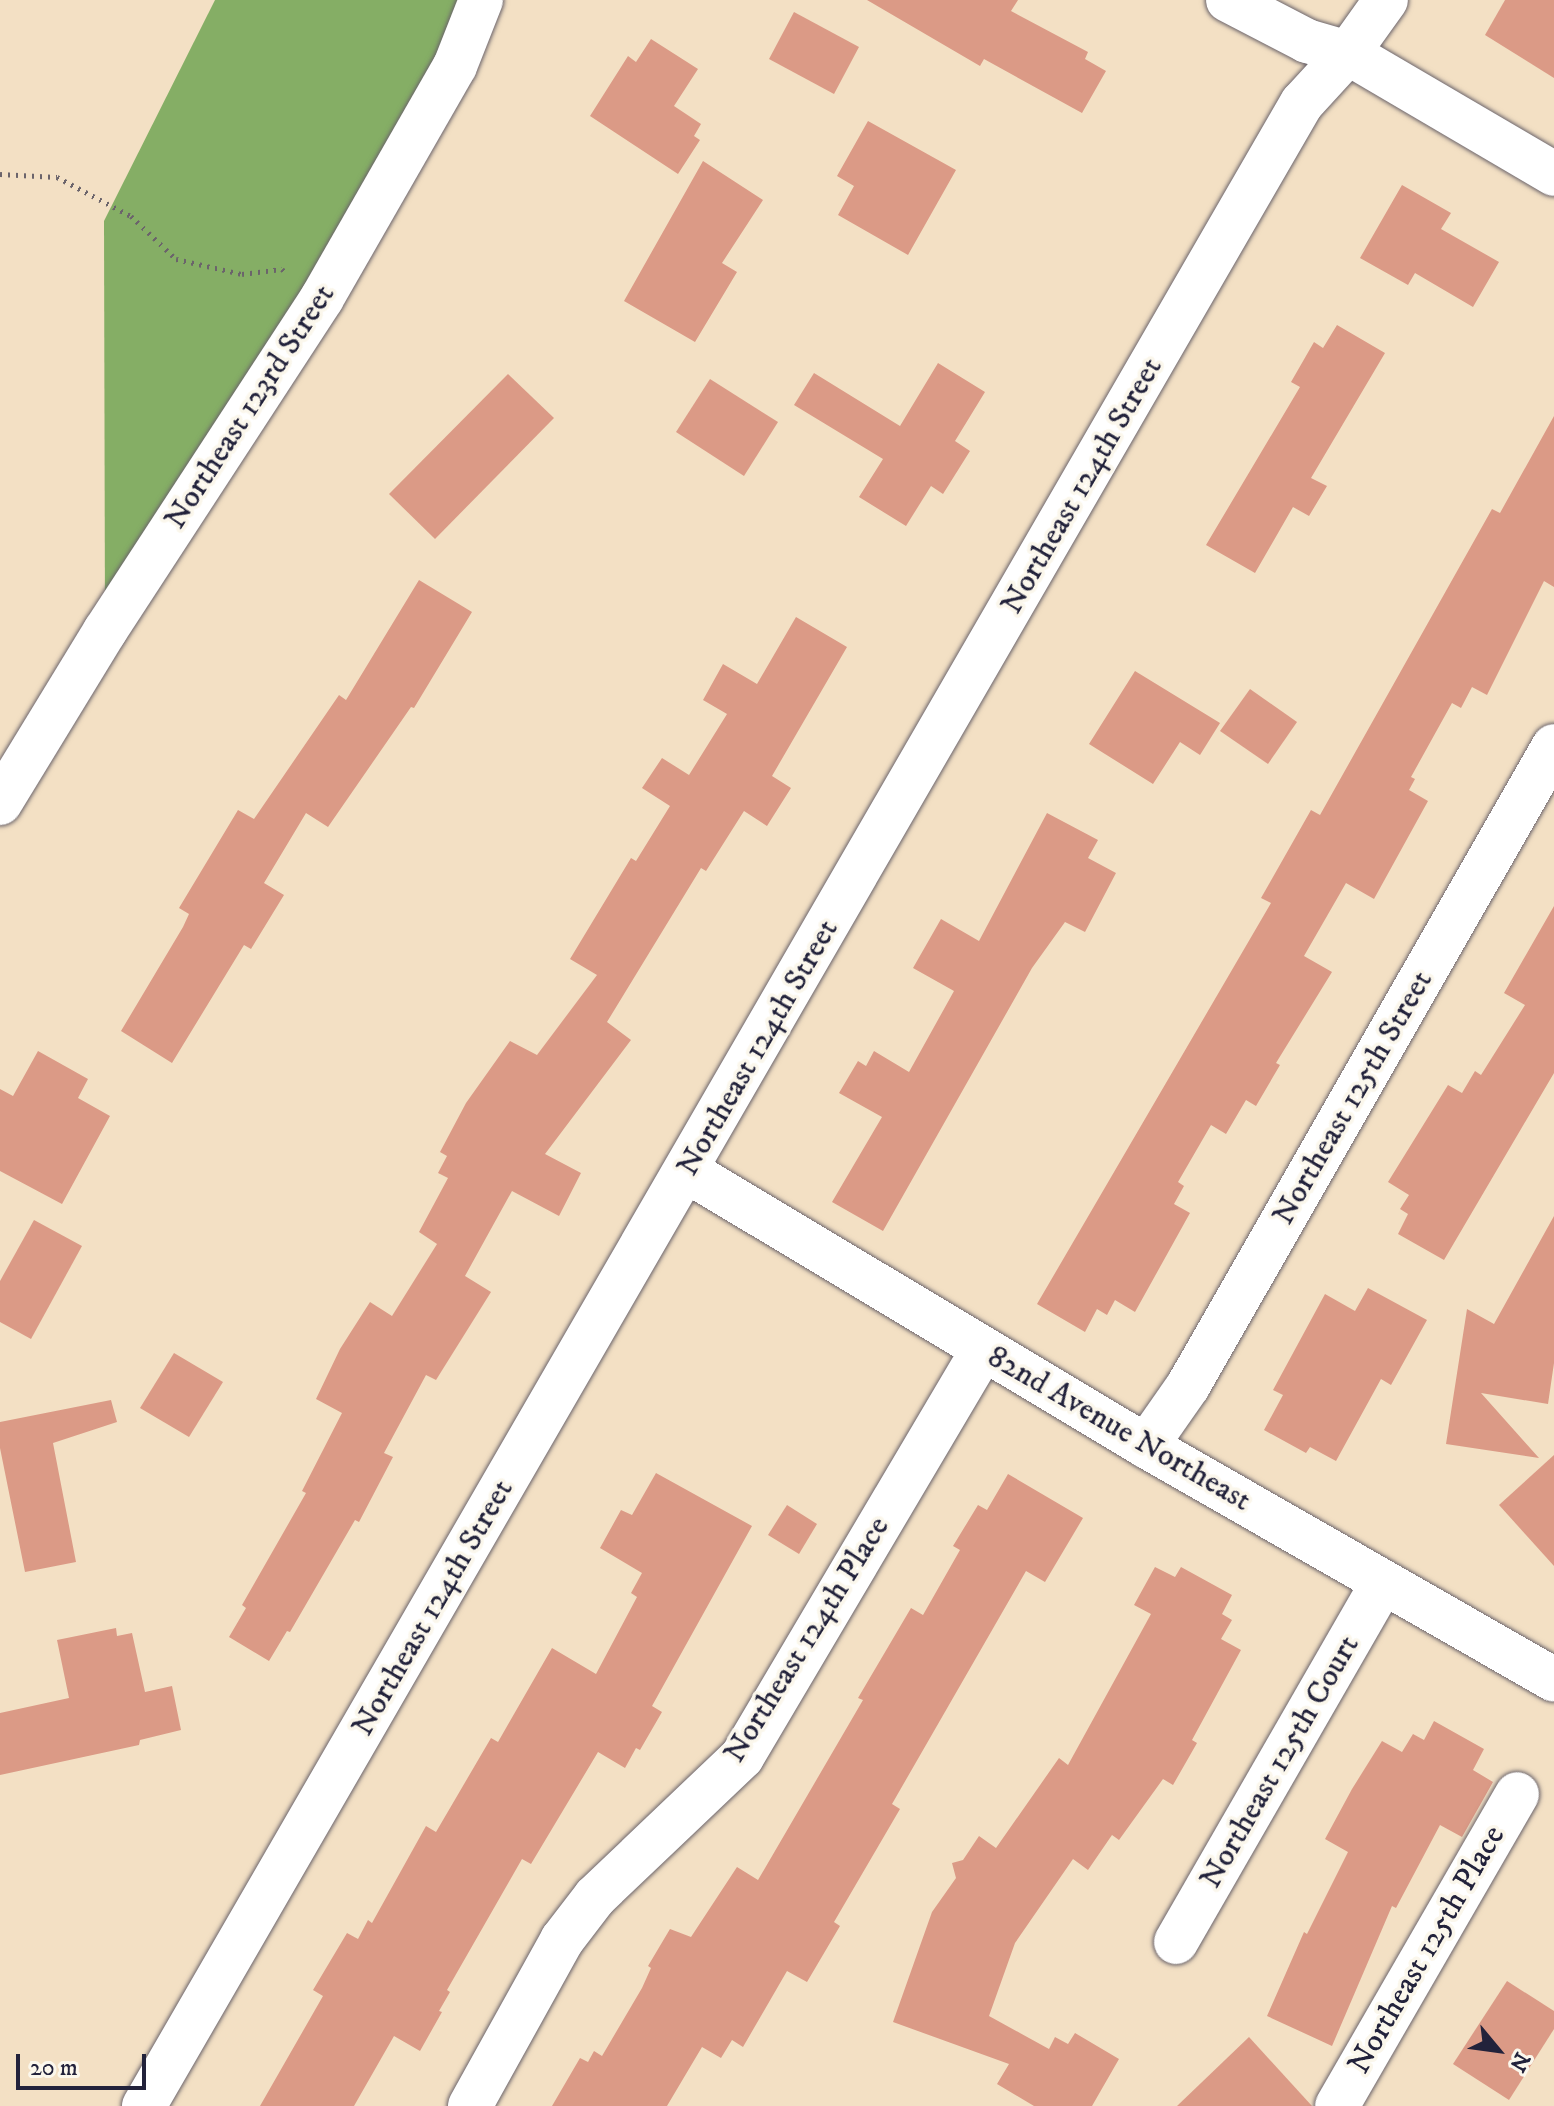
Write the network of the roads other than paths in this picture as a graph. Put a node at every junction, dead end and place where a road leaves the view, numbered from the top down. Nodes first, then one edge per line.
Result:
1 (481, 0) edge
2 (1228, 0) edge
3 (1386, 0) edge
4 (1348, 53) junction
5 (1554, 174) edge
6 (1554, 746) edge
7 (0, 803) edge
8 (687, 1171) junction
9 (983, 1350) junction
10 (1146, 1446) junction
11 (1383, 1582) junction
12 (1554, 1680) edge
13 (1517, 1794) dead end
14 (1176, 1942) dead end
15 (144, 2106) edge
16 (470, 2106) edge
17 (1337, 2106) edge

1 - 7 street, Northeast 123rd Street
2 - 4 street
3 - 4 street, Northeast 124th Street
4 - 5 street
4 - 8 street, Northeast 124th Street
6 - 10 street, Northeast 125th Street
8 - 9 street, 82nd Avenue Northeast
8 - 15 street, Northeast 124th Street
9 - 10 street, 82nd Avenue Northeast
9 - 16 street, Northeast 124th Place
10 - 11 street, 82nd Avenue Northeast
11 - 12 street, 82nd Avenue Northeast
11 - 14 street, Northeast 125th Court
13 - 17 street, Northeast 125th Place

